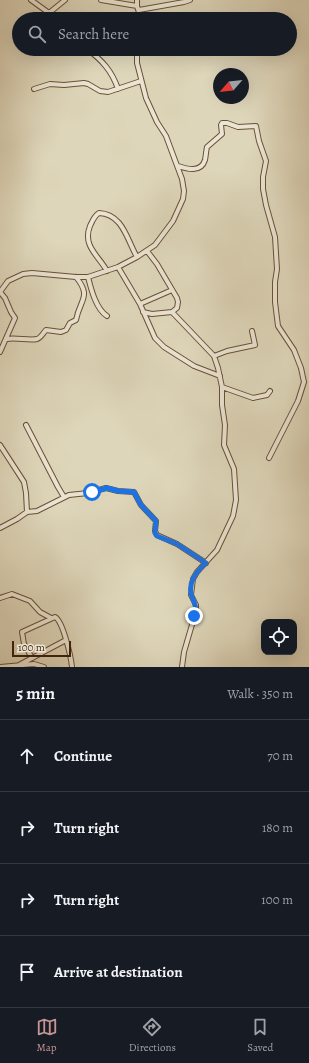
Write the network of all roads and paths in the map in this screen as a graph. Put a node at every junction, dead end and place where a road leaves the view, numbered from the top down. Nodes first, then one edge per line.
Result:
1 (31, 0) edge
2 (65, 0) edge
3 (101, 0) edge
4 (137, 0) edge
5 (190, 0) edge
6 (138, 8) junction
7 (49, 12) edge
8 (51, 12) edge
9 (139, 12) edge
10 (95, 56) edge
11 (137, 56) edge
12 (141, 81) junction
13 (34, 89) dead end
14 (118, 89) junction
15 (178, 166) junction
16 (147, 251) junction
17 (137, 257) junction
18 (118, 267) junction
19 (107, 271) junction
20 (76, 277) junction
21 (88, 277) junction
22 (172, 290) junction
23 (0, 292) edge
24 (140, 304) junction
25 (143, 312) junction
26 (172, 312) junction
27 (107, 316) dead end
28 (252, 331) dead end
29 (7, 338) junction
30 (0, 352) edge
31 (214, 356) junction
32 (220, 376) junction
33 (222, 387) junction
34 (270, 391) dead end
35 (26, 425) dead end
36 (0, 445) edge
37 (270, 458) dead end
38 (64, 497) junction
39 (27, 512) junction
40 (0, 528) edge
41 (206, 563) junction
42 (0, 598) edge
43 (52, 618) junction
44 (66, 640) junction
45 (32, 658) junction
46 (21, 666) edge
47 (0, 667) edge
48 (44, 667) edge
49 (72, 667) edge
50 (182, 667) edge

1 - 7 street
2 - 8 street
3 - 6 street
4 - 6 street
5 - 6 street
6 - 9 street
10 - 14 street
11 - 12 street
12 - 14 street
12 - 15 street
13 - 14 street
15 - 16 street
15 - 37 street
16 - 17 street
16 - 22 street
17 - 18 street
17 - 19 street
18 - 19 street
18 - 24 street
19 - 21 street
20 - 21 street
20 - 23 street
20 - 29 street
21 - 27 street
22 - 24 street
22 - 26 street
23 - 29 street
24 - 25 street
25 - 26 street
25 - 32 street
26 - 31 street
28 - 31 street
29 - 30 street
31 - 32 street
32 - 33 street
33 - 34 street
33 - 41 street
35 - 38 street
36 - 39 street
38 - 39 street
38 - 41 street
39 - 40 street
41 - 50 street
42 - 43 street
43 - 44 street
43 - 45 street
44 - 45 street
44 - 49 street
45 - 46 street
46 - 47 street
46 - 48 street

